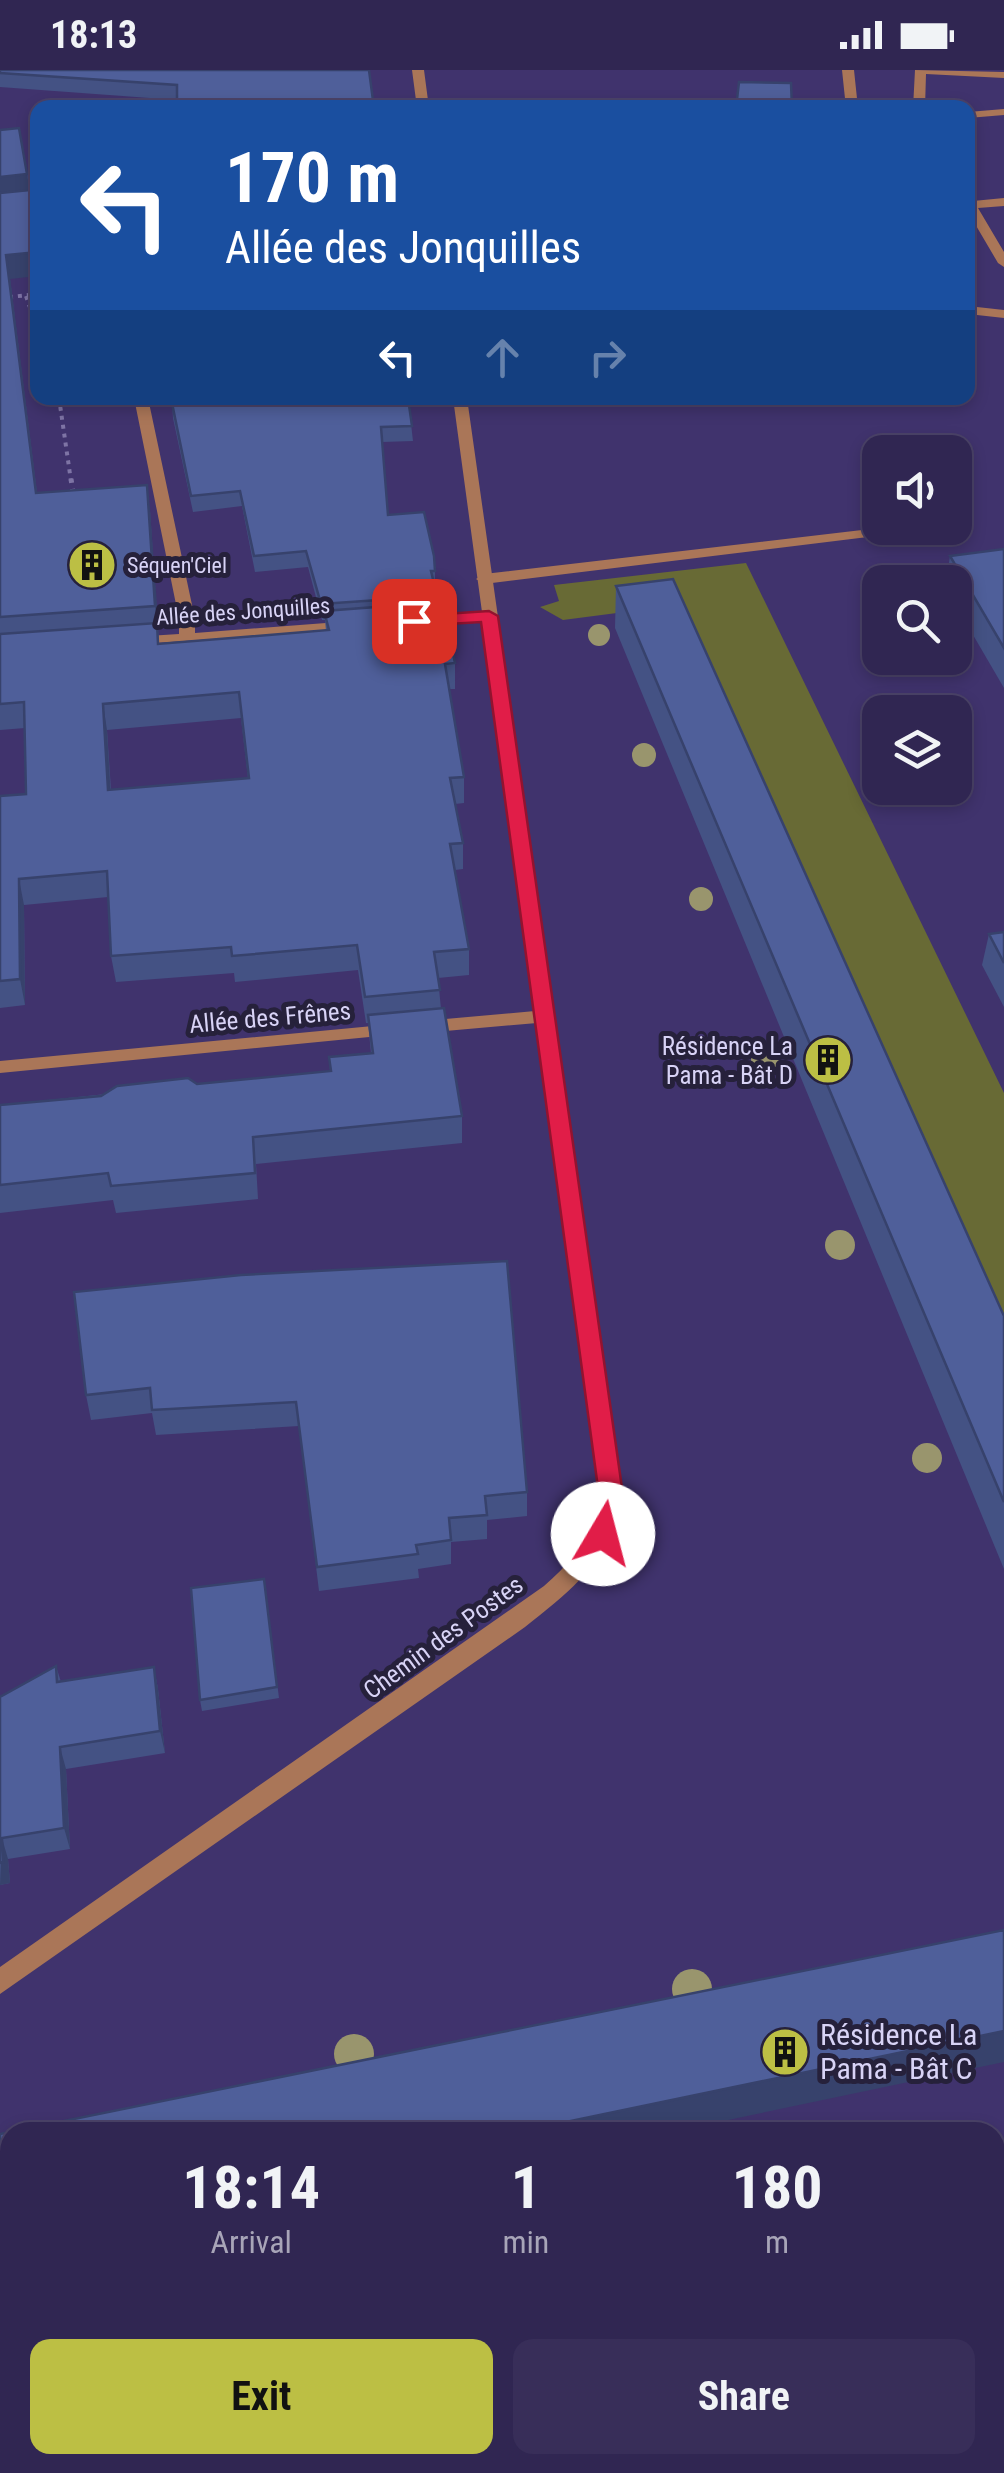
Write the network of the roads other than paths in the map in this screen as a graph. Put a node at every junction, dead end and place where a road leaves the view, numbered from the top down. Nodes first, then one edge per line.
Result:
1 (418, 70) edge
2 (848, 70) edge
3 (1004, 74) edge
4 (422, 100) edge
5 (851, 100) edge
6 (919, 100) edge
7 (1004, 112) edge
8 (975, 114) edge
9 (1004, 202) edge
10 (975, 204) edge
11 (30, 206) edge
12 (0, 208) edge
13 (975, 214) edge
14 (1004, 263) edge
15 (975, 311) edge
16 (1004, 314) edge
17 (142, 405) edge
18 (461, 405) edge
19 (862, 534) edge
20 (484, 579) junction
21 (489, 616) junction
22 (395, 622) edge
23 (376, 624) edge
24 (187, 637) junction
25 (112, 643) edge
26 (546, 1016) junction
27 (0, 1067) edge
28 (0, 1982) edge

1 - 4 street
2 - 5 street
3 - 6 street
7 - 8 street
9 - 10 street
11 - 12 street
13 - 14 street
15 - 16 street
17 - 24 street
18 - 20 street, Chemin des Postes
19 - 20 street
20 - 21 street, Chemin des Postes
21 - 22 street
21 - 26 street, Chemin des Postes
23 - 24 street, Allée des Jonquilles
24 - 25 street, Allée des Jonquilles
26 - 27 street, Allée des Frênes
26 - 28 street, Chemin des Postes

